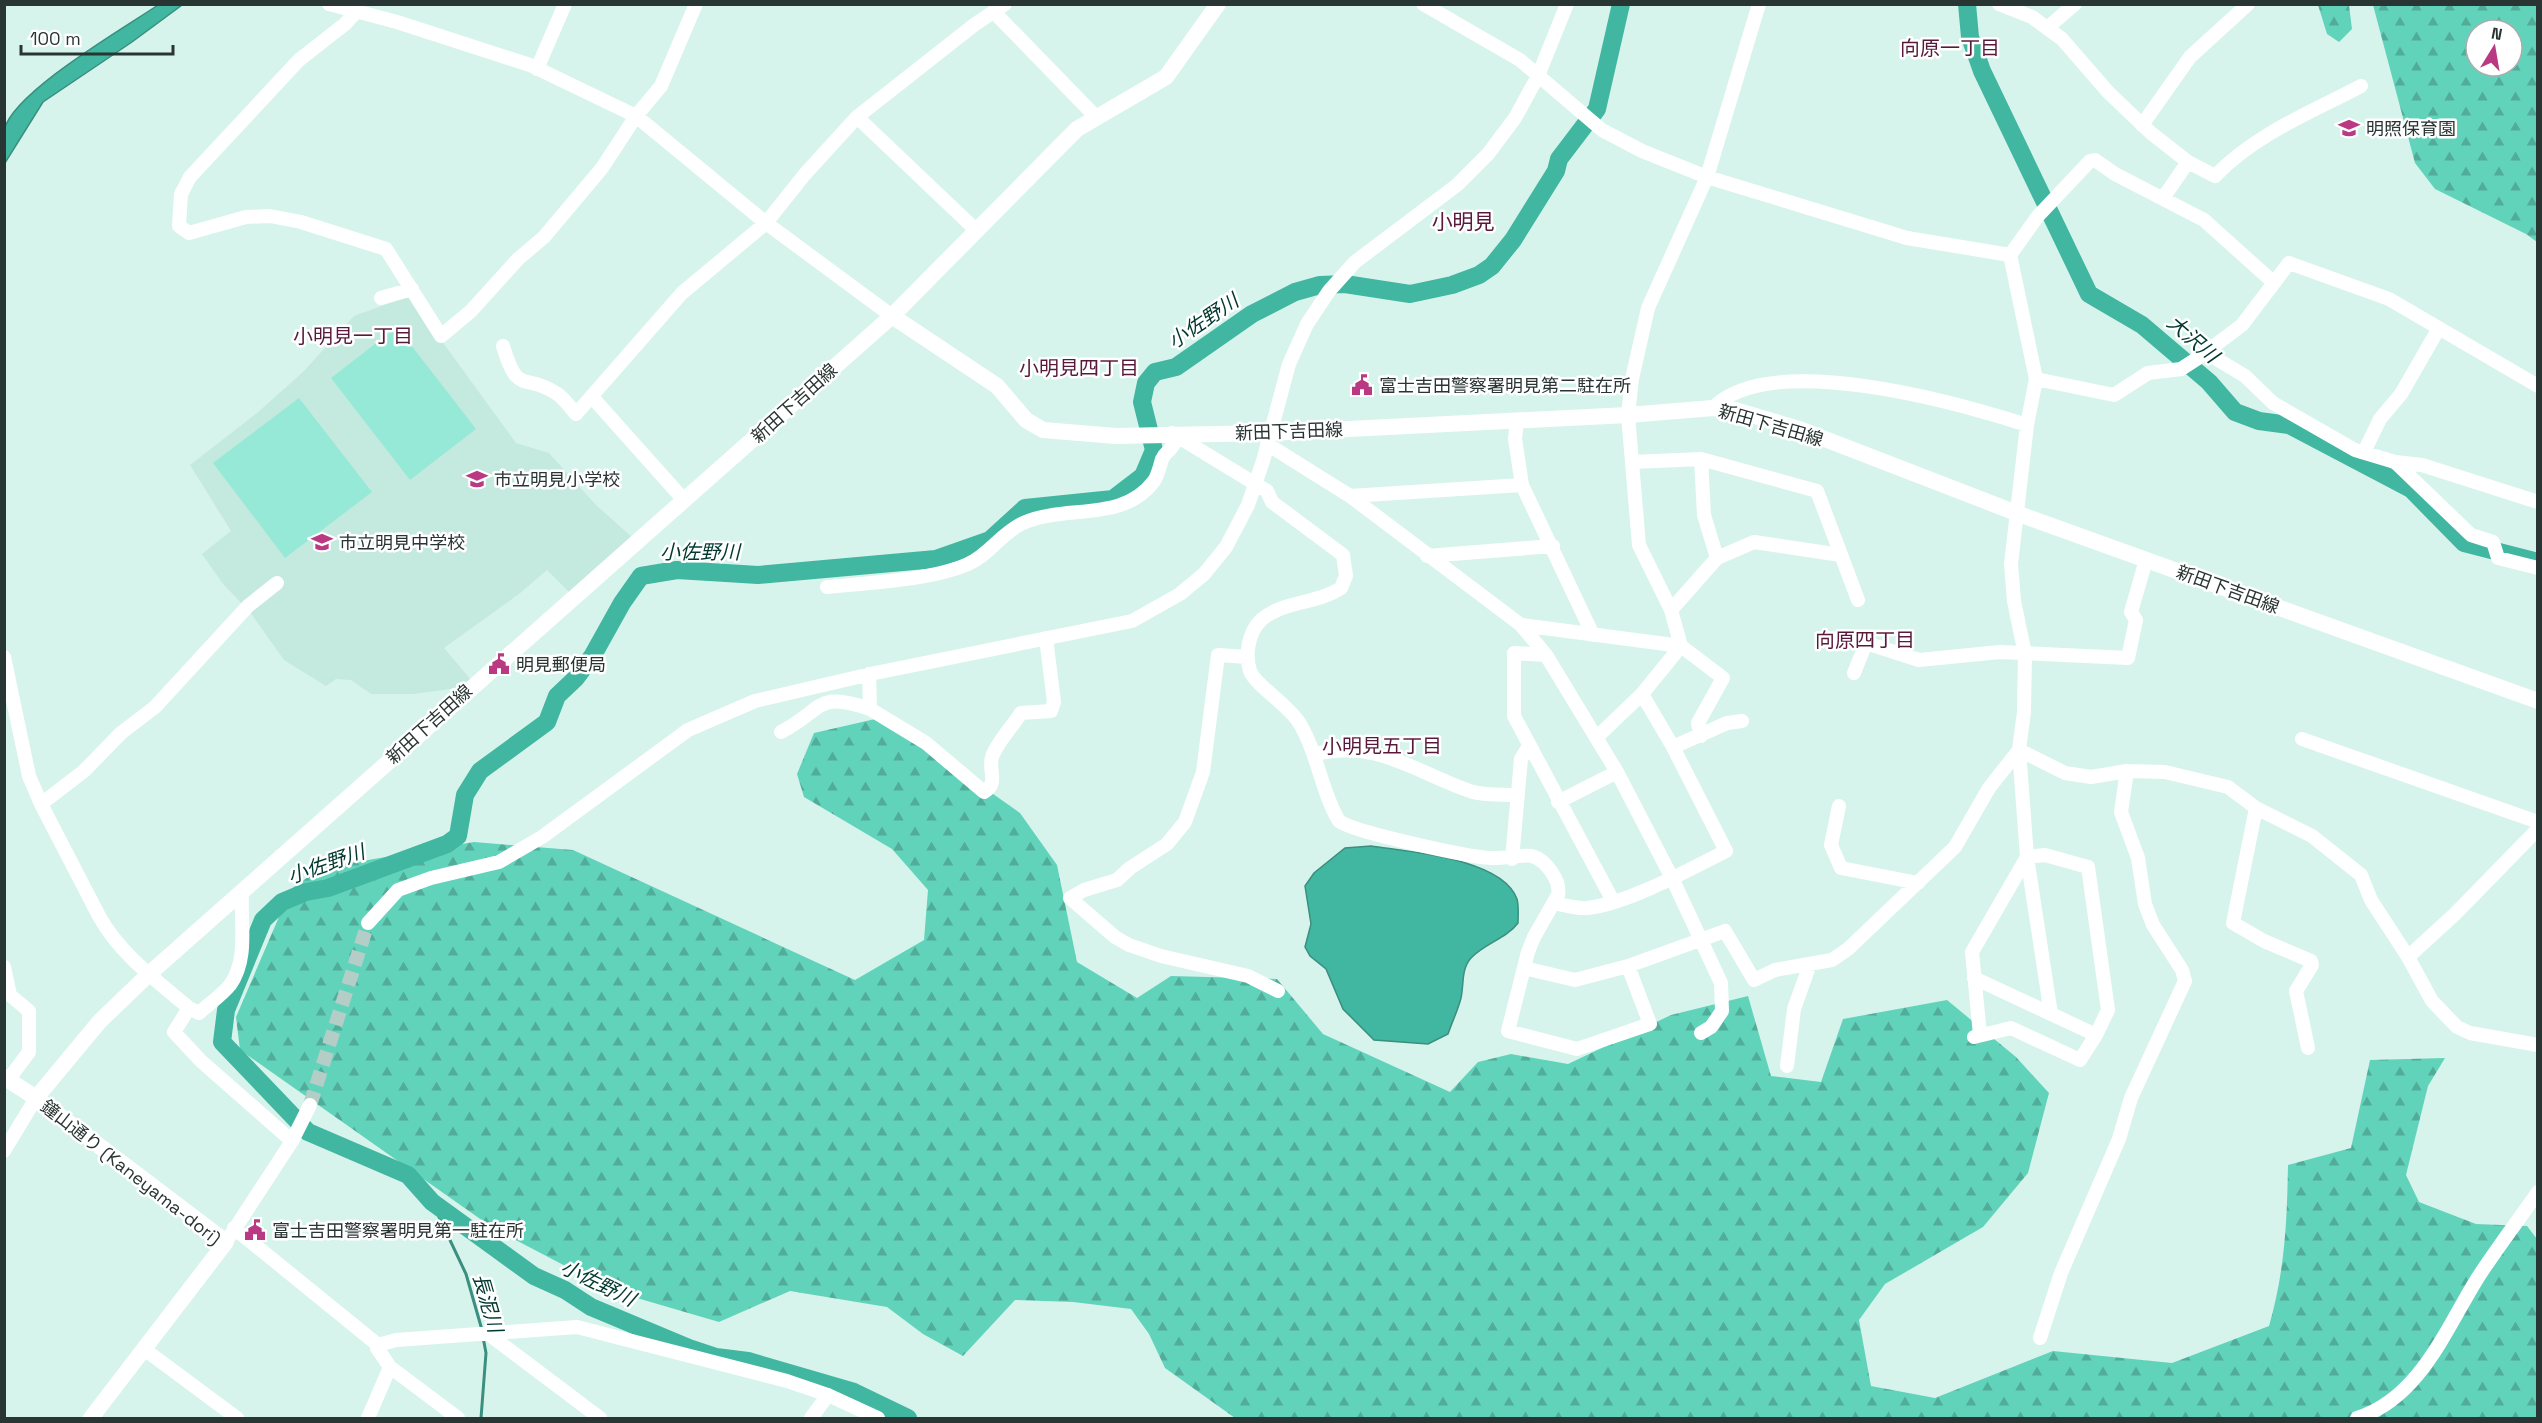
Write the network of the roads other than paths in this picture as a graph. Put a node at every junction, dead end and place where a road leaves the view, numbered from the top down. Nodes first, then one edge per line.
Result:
1 (329, 4) edge
2 (565, 4) edge
3 (696, 4) edge
4 (1218, 4) edge
5 (1423, 4) edge
6 (1567, 4) edge
7 (1759, 4) edge
8 (1999, 4) edge
9 (2075, 4) edge
10 (2248, 4) edge
11 (999, 8) edge
12 (356, 12) junction
13 (2047, 28) junction
14 (537, 69) junction
15 (1539, 76) junction
16 (2361, 86) dead end
17 (636, 116) junction
18 (857, 117) junction
19 (1097, 118) junction
20 (2142, 125) junction
21 (2188, 162) junction
22 (1707, 177) junction
23 (2163, 198) junction
24 (766, 223) junction
25 (977, 231) junction
26 (2010, 255) junction
27 (2273, 282) junction
28 (412, 289) junction
29 (381, 298) dead end
30 (892, 316) junction
31 (2439, 328) junction
32 (503, 346) dead end
33 (2201, 355) junction
34 (2036, 378) junction
35 (2538, 386) edge
36 (592, 398) junction
37 (1713, 408) junction
38 (1628, 415) junction
39 (1517, 420) junction
40 (2027, 425) junction
41 (1174, 435) junction
42 (1268, 438) junction
43 (2364, 452) junction
44 (1701, 459) junction
45 (1632, 462) junction
46 (2395, 462) junction
47 (1522, 485) junction
48 (1350, 496) junction
49 (684, 500) junction
50 (2538, 502) edge
51 (2019, 514) junction
52 (1552, 546) junction
53 (1841, 555) junction
54 (1427, 556) junction
55 (1717, 558) junction
56 (2146, 560) junction
57 (2538, 568) edge
58 (277, 583) dead end
59 (827, 587) dead end
60 (1858, 600) dead end
61 (1671, 610) junction
62 (1521, 625) junction
63 (1593, 635) junction
64 (1046, 638) junction
65 (1681, 646) junction
66 (2025, 654) junction
67 (1546, 655) junction
68 (4, 657) edge
69 (1247, 657) junction
70 (869, 674) junction
71 (1854, 674) dead end
72 (1642, 694) junction
73 (2538, 701) edge
74 (870, 709) junction
75 (1742, 721) dead end
76 (781, 732) dead end
77 (1701, 736) junction
78 (1597, 737) junction
79 (2302, 739) dead end
80 (1529, 746) junction
81 (1673, 747) junction
82 (2019, 750) junction
83 (1315, 754) junction
84 (2127, 771) junction
85 (1617, 772) junction
86 (1516, 795) junction
87 (1558, 802) junction
88 (41, 804) junction
89 (1839, 807) dead end
90 (2256, 808) junction
91 (2538, 822) edge
92 (2538, 829) edge
93 (2027, 857) junction
94 (1512, 859) junction
95 (1672, 878) junction
96 (1918, 883) junction
97 (242, 893) junction
98 (1613, 901) junction
99 (1554, 903) junction
100 (368, 923) tunnel mouth
101 (1699, 940) junction
102 (2408, 957) junction
103 (1810, 964) junction
104 (1628, 966) junction
105 (4, 967) edge
106 (1524, 968) junction
107 (149, 974) junction
108 (1974, 978) junction
109 (1278, 991) dead end
110 (189, 1008) junction
111 (2051, 1014) junction
112 (1701, 1033) dead end
113 (2096, 1035) junction
114 (2538, 1046) edge
115 (2308, 1048) dead end
116 (1787, 1066) dead end
117 (6, 1078) edge
118 (36, 1098) junction
119 (308, 1110) tunnel mouth
120 (292, 1141) junction
121 (4, 1151) edge
122 (2538, 1192) edge
123 (230, 1235) junction
124 (487, 1333) junction
125 (2040, 1338) dead end
126 (378, 1344) junction
127 (144, 1349) junction
128 (390, 1367) junction
129 (828, 1395) junction
130 (91, 1419) edge
131 (237, 1419) edge
132 (368, 1419) edge
133 (458, 1419) edge
134 (600, 1419) edge
135 (811, 1419) edge
136 (878, 1419) edge
137 (2357, 1419) edge

1 - 12 street
2 - 14 street
3 - 17 street
4 - 19 main road, 新田下吉田線
5 - 15 street
6 - 15 street
7 - 22 street
8 - 13 street
9 - 13 street
10 - 20 street
11 - 18 street
11 - 19 street
12 - 14 street
12 - 28 street
13 - 20 street
14 - 17 street
15 - 22 street
15 - 42 street
16 - 21 street
17 - 24 street
17 - 28 street
18 - 24 street
18 - 25 street
19 - 25 main road, 新田下吉田線
20 - 21 street
21 - 23 street
22 - 26 street
22 - 38 street
23 - 26 street
23 - 27 street
24 - 30 street
24 - 36 street
25 - 30 main road, 新田下吉田線
26 - 34 street
27 - 31 street
27 - 33 street
28 - 29 street
30 - 41 main road, 新田下吉田線
30 - 49 main road, 新田下吉田線
31 - 35 street
31 - 43 street
32 - 36 street
33 - 34 street
33 - 43 street
34 - 40 street
36 - 49 street
37 - 38 main road, 新田下吉田線
37 - 40 street
37 - 51 main road, 新田下吉田線
38 - 39 main road, 新田下吉田線
38 - 45 street
39 - 42 main road, 新田下吉田線
39 - 47 street
40 - 51 street
41 - 42 main road, 新田下吉田線
41 - 59 street
41 - 69 street
42 - 48 street
42 - 64 street
43 - 46 street
44 - 45 street
44 - 53 street
44 - 55 street
45 - 61 street
46 - 50 street
46 - 57 street
47 - 48 street
47 - 52 street
48 - 54 street
49 - 97 main road, 新田下吉田線
51 - 56 main road, 新田下吉田線
51 - 66 street
52 - 54 street
52 - 63 street
53 - 55 street
53 - 60 street
54 - 62 street
55 - 61 street
56 - 66 street
56 - 73 main road, 新田下吉田線
58 - 88 street
61 - 65 street
62 - 63 street
62 - 67 street
63 - 65 street
64 - 70 street
64 - 74 street
65 - 72 street
65 - 77 street
66 - 71 street
66 - 82 street
67 - 78 street
67 - 80 street
68 - 88 street
69 - 83 street
69 - 109 street
70 - 74 street
70 - 100 street
72 - 78 street
72 - 81 street
74 - 76 street
75 - 77 street
77 - 81 street
78 - 85 street
79 - 91 street
80 - 86 street
80 - 87 street
81 - 95 street
82 - 84 street
82 - 93 street
82 - 96 street
83 - 86 street
83 - 94 street
84 - 90 street
84 - 125 street
85 - 87 street
85 - 95 street
86 - 94 street
87 - 98 street
88 - 107 street
89 - 96 street
90 - 102 street
90 - 115 street
92 - 102 street
93 - 108 street
93 - 111 street
93 - 113 street
94 - 99 street
95 - 98 street
95 - 101 street
96 - 103 street
97 - 107 main road, 新田下吉田線
97 - 110 street
98 - 99 street
99 - 106 street
101 - 103 street
101 - 104 street
101 - 112 street
102 - 114 street
103 - 116 street
104 - 106 street
104 - 106 street
105 - 117 street
107 - 110 street
107 - 118 main road, 新田下吉田線
108 - 111 street
108 - 113 street
110 - 120 street
111 - 113 street
117 - 118 main road
118 - 121 street
118 - 123 main road, 鐘山通り (Kaneyama-dori)
119 - 120 street
120 - 123 street
122 - 137 street
123 - 126 street
123 - 127 main road, 鐘山通り (Kaneyama-dori)
124 - 126 street
124 - 129 street
124 - 134 street
126 - 128 street
127 - 130 main road, 鐘山通り (Kaneyama-dori)
127 - 131 street
128 - 132 street
128 - 133 street
129 - 135 street
129 - 136 street

